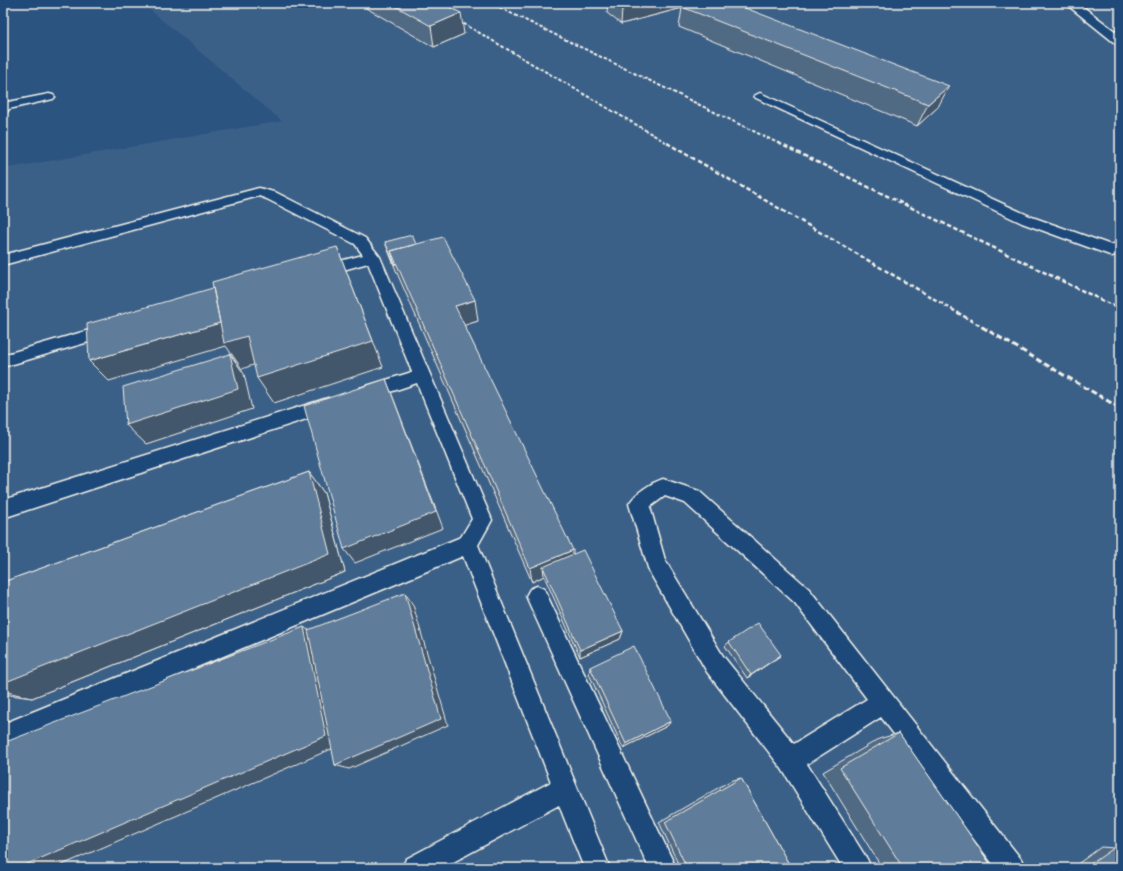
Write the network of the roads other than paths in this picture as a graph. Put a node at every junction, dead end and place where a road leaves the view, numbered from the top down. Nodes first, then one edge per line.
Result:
1 (1071, 3) edge
2 (1120, 41) edge
3 (760, 96) dead end
4 (49, 97) dead end
5 (3, 110) edge
6 (1120, 246) edge
7 (373, 257) junction
8 (3, 260) edge
9 (305, 276) edge
10 (124, 327) edge
11 (3, 360) edge
12 (422, 376) junction
13 (3, 509) edge
14 (468, 544) junction
15 (537, 596) dead end
16 (884, 702) junction
17 (3, 736) edge
18 (791, 760) junction
19 (565, 788) junction
20 (415, 868) edge
21 (597, 868) edge
22 (663, 868) edge
23 (858, 868) edge
24 (1012, 868) edge

1 - 2 street
3 - 6 lane
4 - 5 lane
7 - 8 lane
7 - 9 lane
7 - 12 lane
10 - 11 lane
12 - 13 lane
12 - 14 lane
14 - 17 lane
14 - 19 lane
15 - 22 lane
16 - 18 lane
16 - 18 lane
16 - 24 lane
18 - 23 lane
19 - 20 lane
19 - 21 lane

